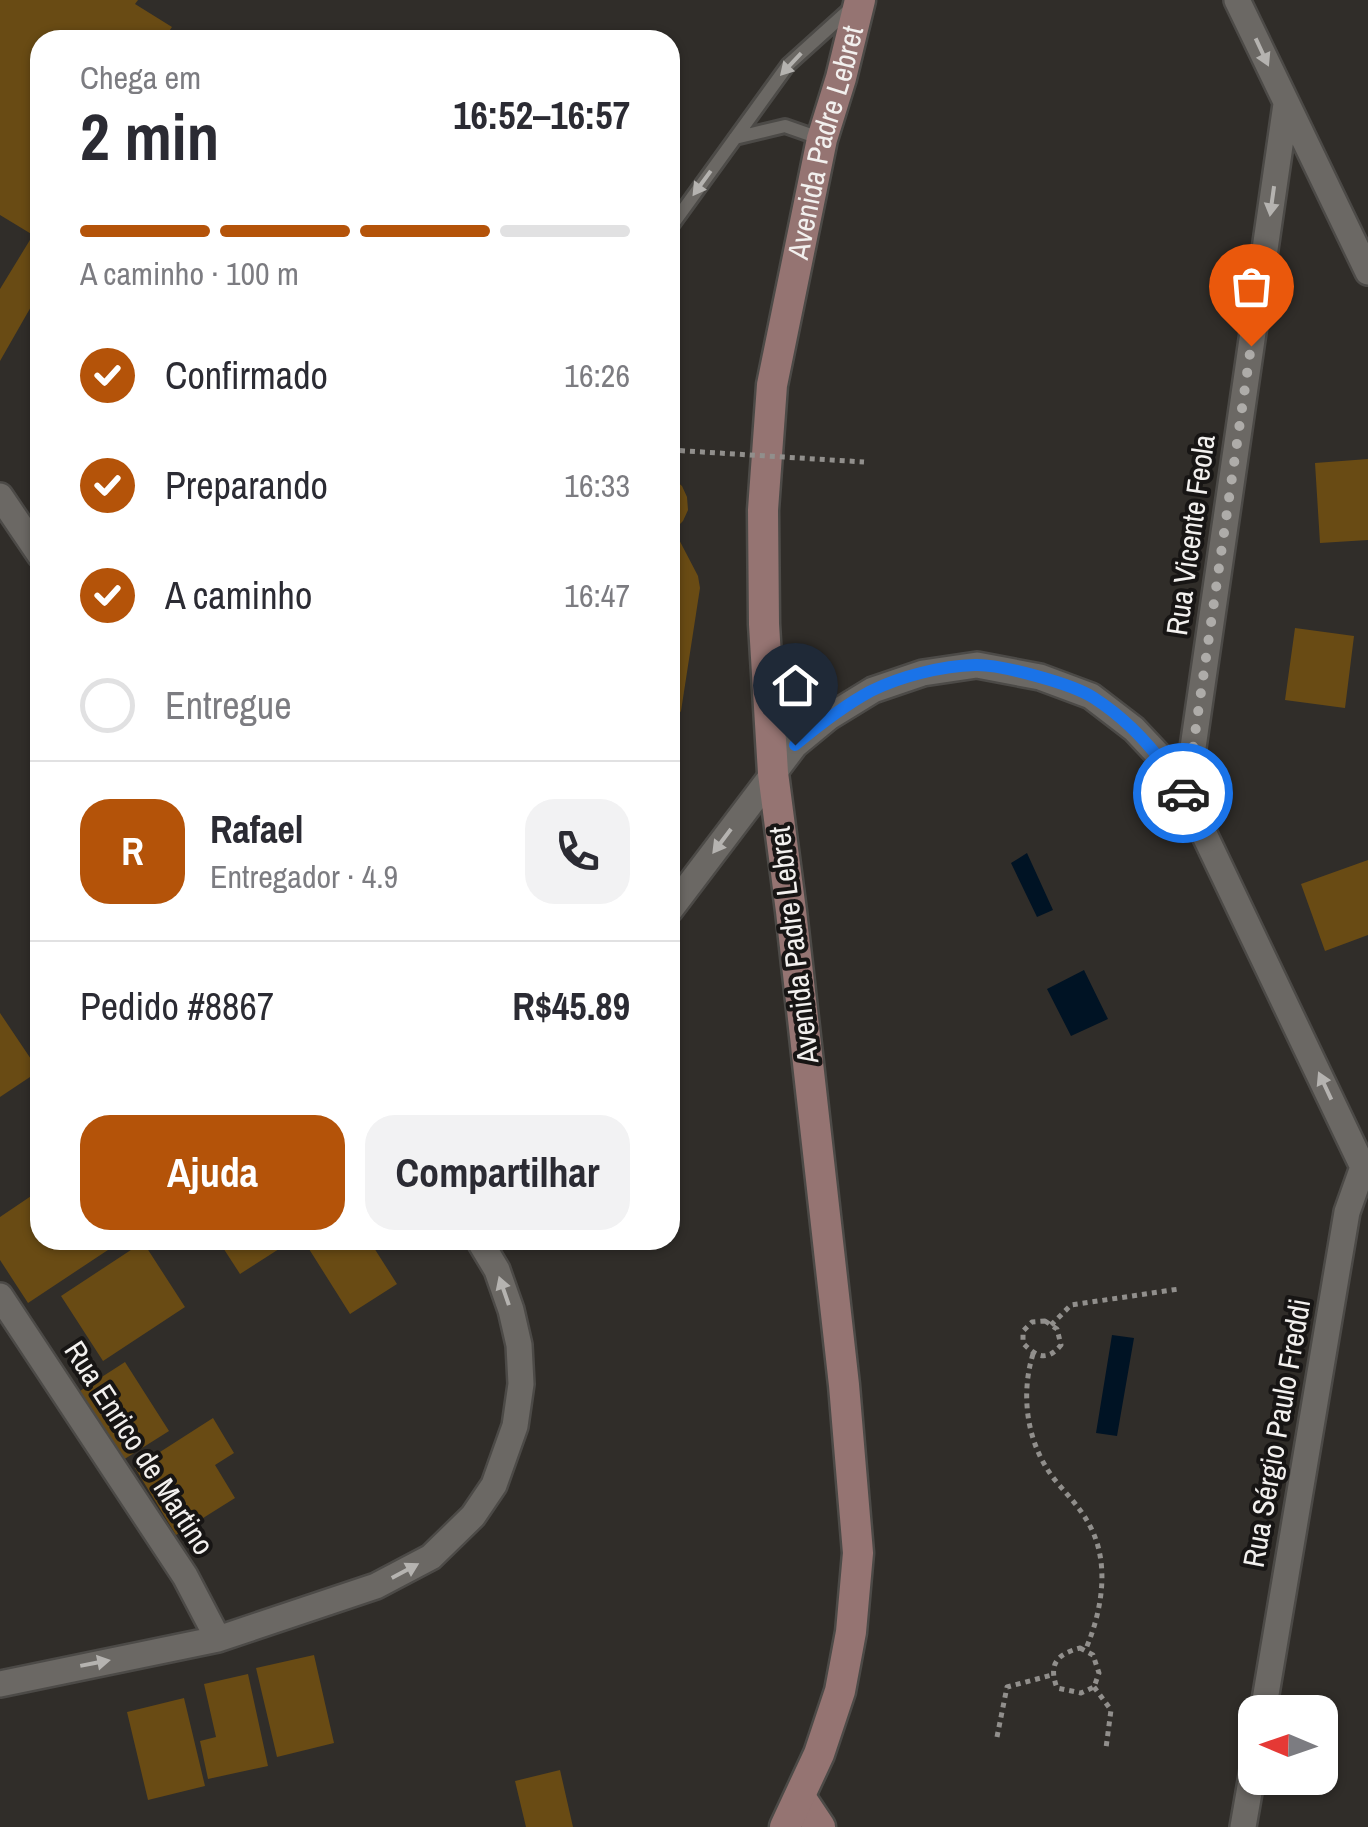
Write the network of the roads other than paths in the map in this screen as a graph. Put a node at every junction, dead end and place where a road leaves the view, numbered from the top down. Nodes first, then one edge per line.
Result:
1 (859, 0) edge
2 (1237, 0) edge
3 (1286, 104) junction
4 (735, 138) junction
5 (822, 139) junction
6 (680, 214) edge
7 (1368, 272) edge
8 (0, 496) edge
9 (30, 540) edge
10 (774, 772) junction
11 (1186, 796) junction
12 (680, 897) edge
13 (1365, 1170) edge
14 (485, 1250) edge
15 (0, 1296) edge
16 (218, 1639) junction
17 (0, 1684) edge
18 (1266, 1695) edge
19 (1249, 1795) edge
20 (800, 1797) junction
21 (785, 1827) edge
22 (820, 1827) edge
23 (1244, 1827) edge

1 -> 4 lane
1 - 5 main road, Avenida Padre Lebret
2 -> 3 street
3 - 7 street
3 -> 11 street, Rua Vicente Feola
4 - 5 lane
4 -> 6 lane
5 - 10 main road, Avenida Padre Lebret
8 - 9 street
10 - 11 street
10 -> 12 street
10 - 20 main road, Avenida Padre Lebret
13 -> 11 street
13 - 18 street, Rua Sérgio Paulo Freddi
16 -> 14 street
15 - 16 street, Rua Enrico de Martino
17 -> 16 street
19 - 23 street
20 - 21 main road, Avenida Padre Lebret
20 - 22 main road

